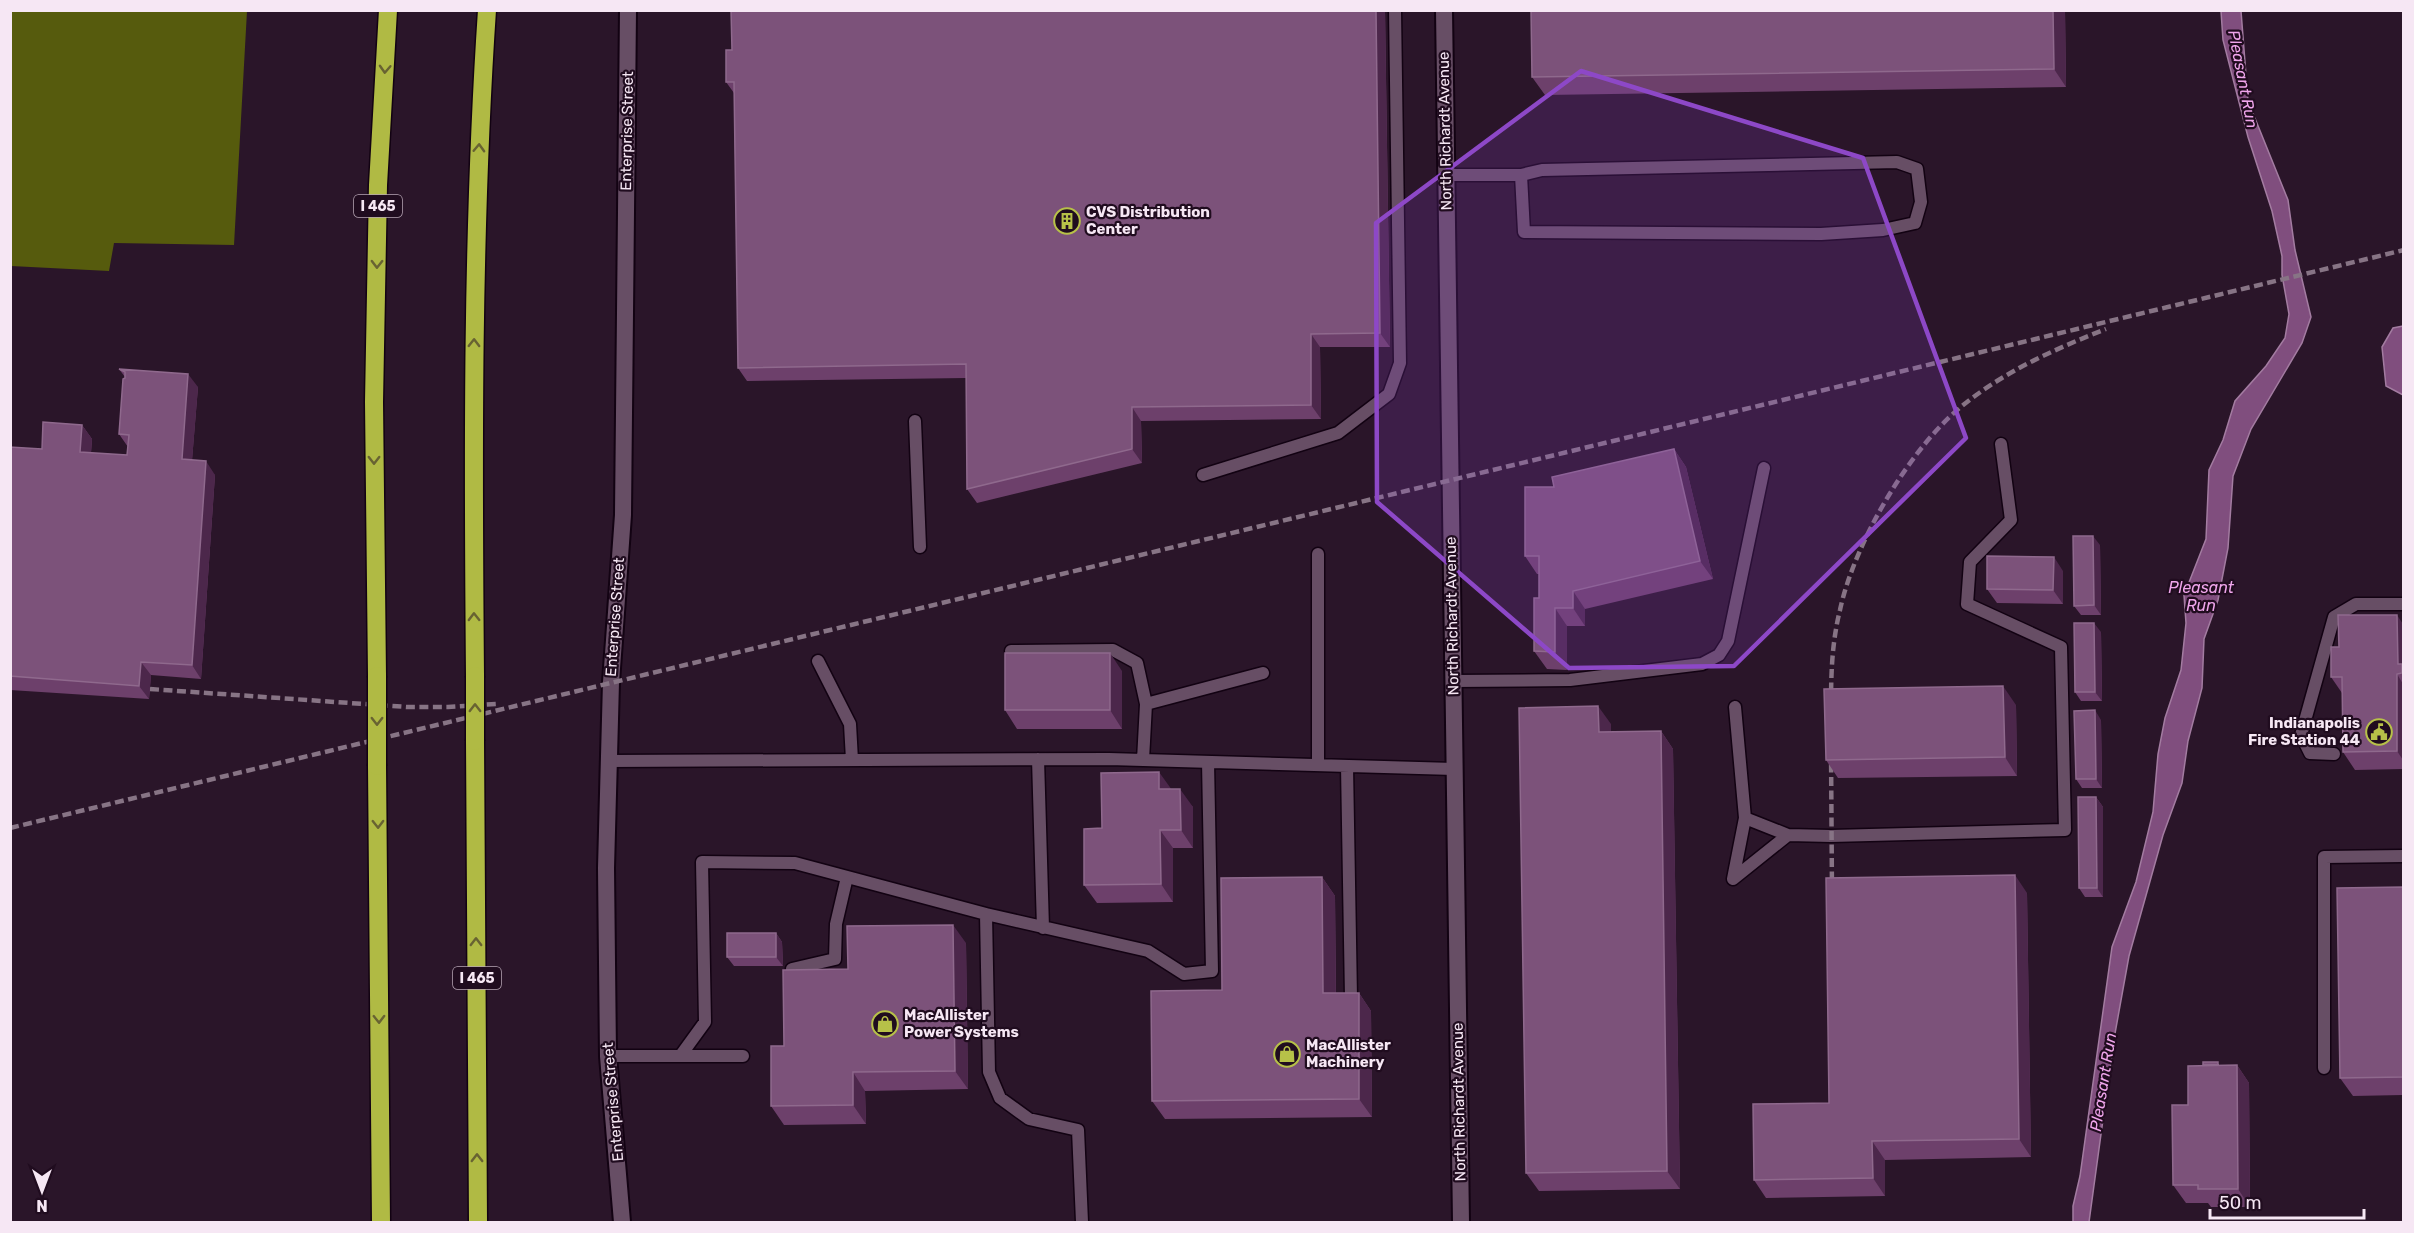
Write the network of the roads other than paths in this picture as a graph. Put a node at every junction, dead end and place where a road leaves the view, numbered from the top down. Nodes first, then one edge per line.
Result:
1 (388, 10) edge
2 (486, 10) edge
3 (628, 10) edge
4 (1395, 10) edge
5 (1443, 10) edge
6 (1446, 175) junction
7 (1521, 175) junction
8 (915, 421) dead end
9 (2001, 444) dead end
10 (1764, 468) dead end
11 (1203, 475) dead end
12 (921, 547) dead end
13 (1318, 554) dead end
14 (2403, 604) edge
15 (1011, 651) edge
16 (818, 661) dead end
17 (1263, 673) dead end
18 (1453, 681) junction
19 (1146, 704) junction
20 (1735, 707) dead end
21 (2334, 754) dead end
22 (1038, 759) junction
23 (852, 760) junction
24 (1143, 760) junction
25 (608, 762) junction
26 (1208, 762) junction
27 (1318, 765) junction
28 (1347, 766) junction
29 (1454, 769) junction
30 (1745, 818) junction
31 (1788, 835) junction
32 (2403, 856) edge
33 (847, 877) junction
34 (986, 914) junction
35 (1043, 928) junction
36 (792, 969) edge
37 (1351, 998) edge
38 (681, 1055) junction
39 (608, 1056) junction
40 (743, 1056) dead end
41 (2324, 1068) dead end
42 (478, 1219) edge
43 (381, 1220) edge
44 (622, 1222) edge
45 (1082, 1222) edge
46 (1461, 1222) edge

1 -> 43 highway, I 465, bridge
42 -> 2 highway, I 465, bridge
3 - 25 street, Enterprise Street
4 - 11 lane
5 - 6 street, North Richardt Avenue
6 - 7 lane
6 - 18 street, North Richardt Avenue
7 - 7 lane
8 - 12 lane
9 - 31 lane
10 - 18 lane
13 - 27 lane
14 - 21 lane
15 - 19 lane
16 - 23 lane
17 - 19 lane
18 - 29 street, North Richardt Avenue
19 - 24 lane
20 - 30 lane
22 - 23 lane
22 - 24 lane
22 - 35 lane
23 - 25 lane
24 - 26 lane
25 - 39 street, Enterprise Street
26 - 27 lane
26 - 35 lane
27 - 28 lane
28 - 29 lane
28 - 37 lane
29 - 46 street, North Richardt Avenue
30 - 31 lane
30 - 31 lane
32 - 41 lane
33 - 34 lane
33 - 36 lane
33 - 38 lane
34 - 35 lane
34 - 45 lane
38 - 39 lane
38 - 40 lane
39 - 44 street, Enterprise Street

